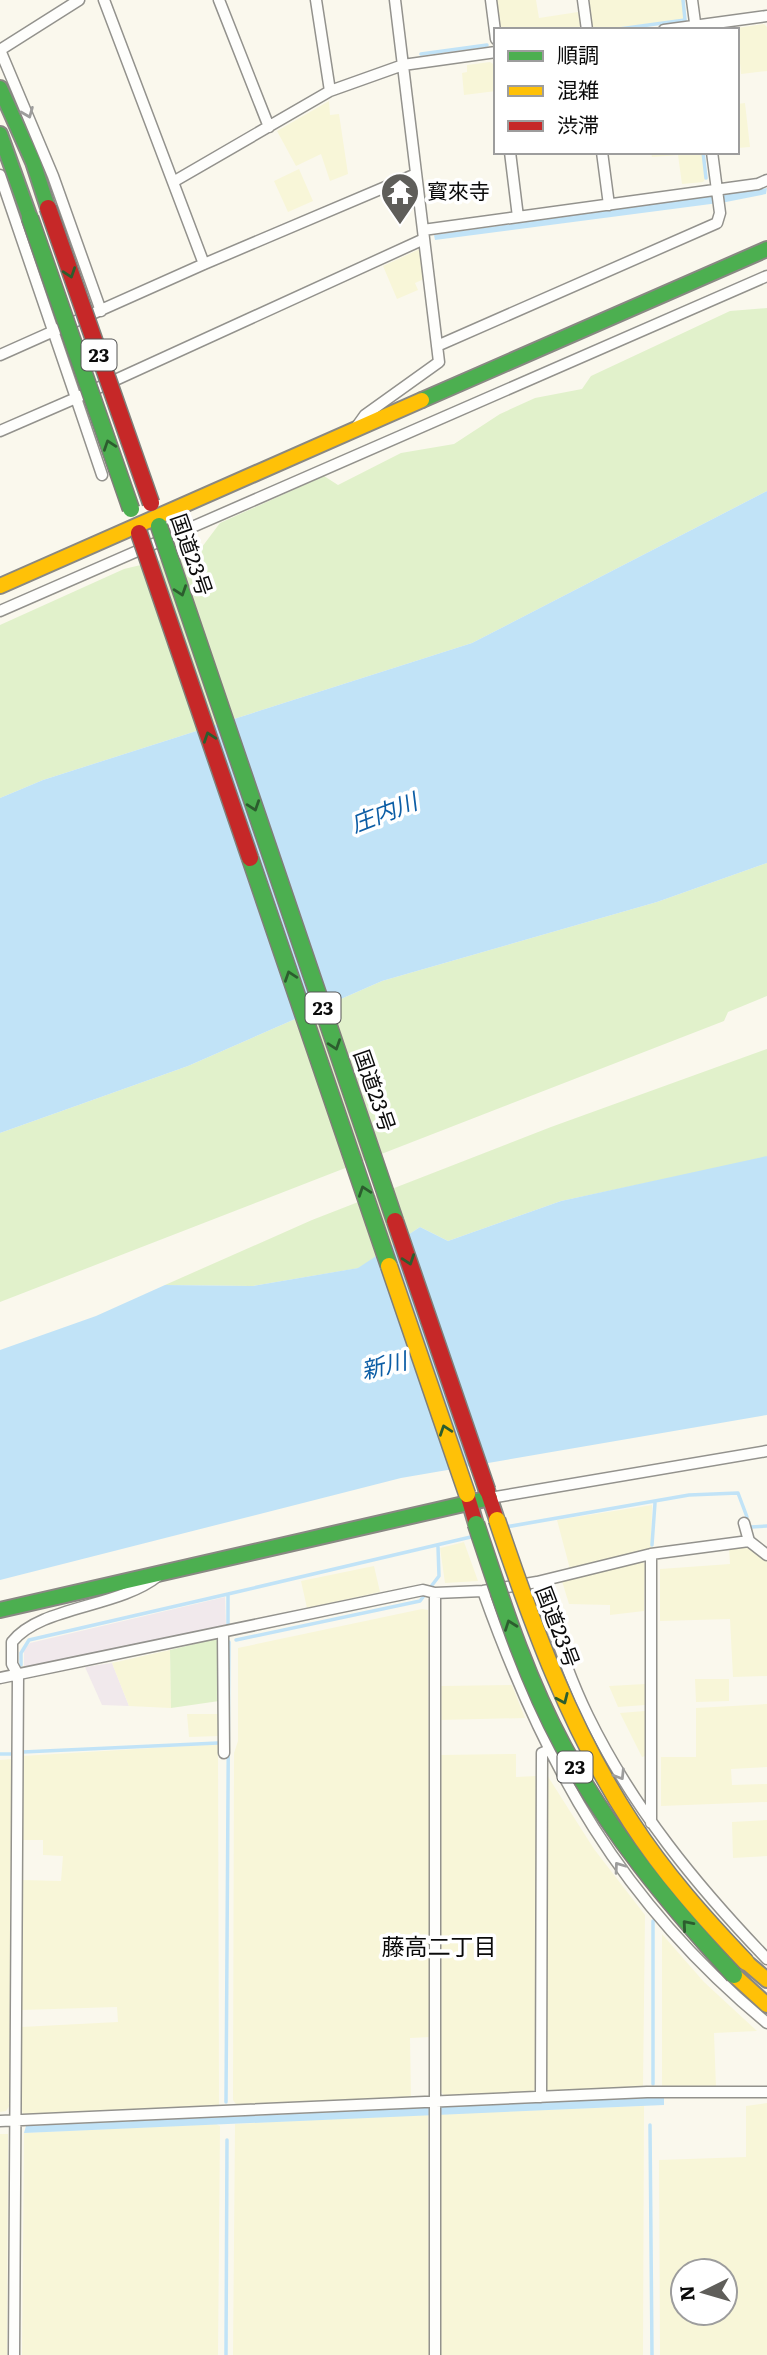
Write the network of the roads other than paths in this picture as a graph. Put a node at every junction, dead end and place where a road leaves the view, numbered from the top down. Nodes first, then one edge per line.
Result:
1 (79, 0) edge
2 (104, 0) edge
3 (219, 0) edge
4 (316, 0) edge
5 (395, 0) edge
6 (491, 0) edge
7 (583, 0) edge
8 (692, 0) edge
9 (767, 16) edge
10 (495, 28) edge
11 (587, 28) edge
12 (696, 28) edge
13 (0, 50) edge
14 (494, 52) edge
15 (403, 65) junction
16 (0, 88) edge
17 (330, 91) junction
18 (269, 127) junction
19 (0, 134) edge
20 (510, 154) edge
21 (602, 154) edge
22 (712, 154) edge
23 (416, 174) junction
24 (0, 175) edge
25 (767, 180) edge
26 (173, 182) junction
27 (718, 196) junction
28 (609, 205) junction
29 (518, 217) junction
30 (424, 234) junction
31 (767, 249) edge
32 (204, 264) junction
33 (767, 276) edge
34 (101, 311) junction
35 (55, 332) junction
36 (437, 346) junction
37 (0, 355) edge
38 (76, 398) junction
39 (0, 431) edge
40 (352, 433) junction
41 (102, 475) dead end
42 (155, 515) junction
43 (138, 529) junction
44 (0, 586) edge
45 (0, 611) edge
46 (767, 1451) edge
47 (488, 1494) junction
48 (469, 1498) junction
49 (744, 1523) dead end
50 (749, 1541) junction
51 (652, 1554) junction
52 (767, 1555) edge
53 (164, 1571) junction
54 (537, 1582) junction
55 (484, 1591) junction
56 (430, 1592) junction
57 (0, 1610) edge
58 (223, 1633) junction
59 (18, 1675) junction
60 (0, 1678) edge
61 (549, 1750) junction
62 (224, 1753) dead end
63 (651, 1826) junction
64 (767, 1959) edge
65 (767, 1980) edge
66 (767, 2005) edge
67 (767, 2023) edge
68 (767, 2092) edge
69 (541, 2097) junction
70 (434, 2108) junction
71 (16, 2120) junction
72 (0, 2121) edge
73 (14, 2355) edge
74 (435, 2355) edge

1 - 13 street
2 - 26 street
3 - 18 street
4 - 17 street
5 - 15 street
6 - 10 street
7 - 11 street
8 - 12 street
9 - 12 street
13 -> 34 street
14 - 15 street
15 - 17 street
15 - 23 street
16 -> 42 main road, 国道23号 / 23, bridge
17 - 18 street
18 - 26 street
43 -> 19 main road, 国道23号 / 23, bridge
20 - 29 street
21 - 28 street
22 - 27 street
23 - 30 street
23 - 32 street
24 - 35 street
25 - 27 street
26 - 32 street
27 - 28 street
27 - 36 street
28 - 29 street
29 - 30 street
30 - 36 street
30 - 38 street
31 - 40 main road
32 - 34 street
33 - 45 street
34 - 35 street
35 - 37 street
35 - 38 street
36 - 40 street
38 - 39 street
38 - 41 street
40 - 42 main road
42 - 43 main road
42 -> 47 main road, 国道23号 / 23, bridge
43 - 44 main road
48 -> 43 main road, 国道23号 / 23, bridge
46 - 47 street
47 - 48 main road
47 -> 65 main road, 国道23号 / 23, bridge
48 - 53 main road
66 -> 48 main road, 国道23号 / 23, bridge
49 - 50 street
50 - 51 street
50 - 52 street
51 - 54 street
51 - 63 street
53 - 57 main road
53 - 59 street
54 - 55 street
54 -> 63 street
55 - 56 street
55 - 61 street
56 - 58 street
56 - 70 street
58 - 59 street
58 - 62 street
59 - 60 street
59 - 71 street
67 -> 61 street
61 - 69 street
63 - 64 street
68 - 69 street
69 - 70 street
70 - 71 street
70 - 74 street
71 - 72 street
71 - 73 street

